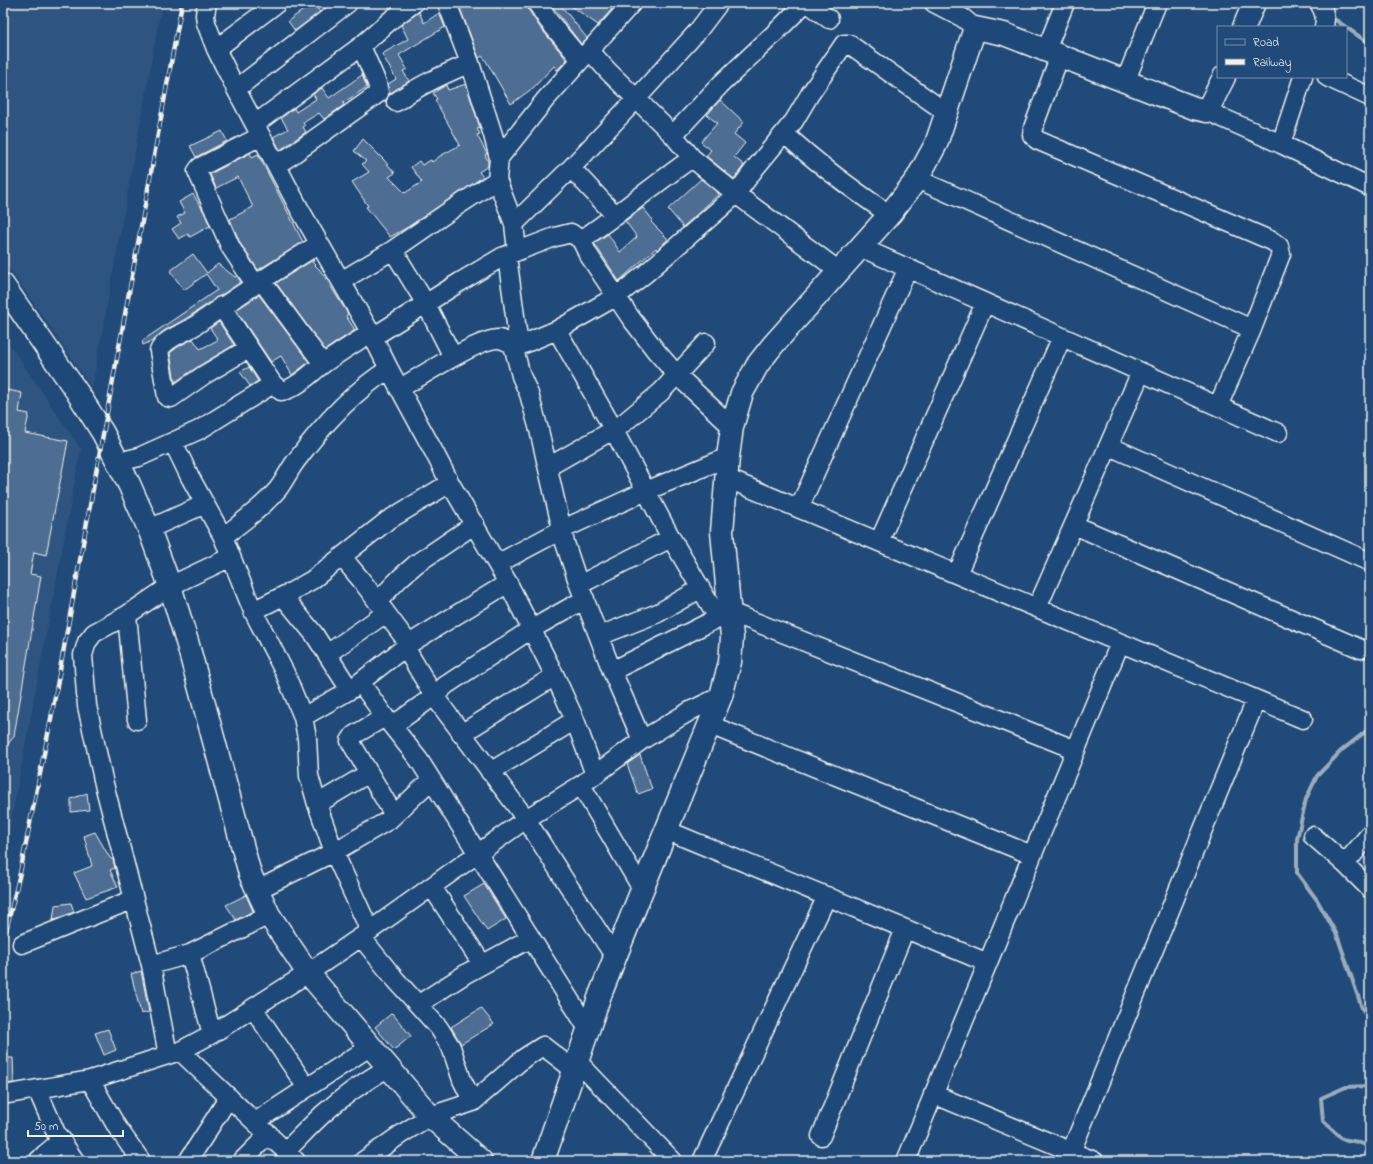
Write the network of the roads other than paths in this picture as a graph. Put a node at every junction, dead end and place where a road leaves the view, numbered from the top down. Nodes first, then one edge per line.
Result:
1 (206, 3) edge
2 (276, 3) edge
3 (348, 3) edge
4 (414, 3) edge
5 (447, 3) edge
6 (537, 3) edge
7 (632, 3) edge
8 (719, 3) edge
9 (805, 3) edge
10 (808, 3) edge
11 (934, 3) edge
12 (1065, 3) edge
13 (1157, 3) edge
14 (1254, 3) edge
15 (1319, 3) edge
16 (968, 16) edge
17 (829, 19) dead end
18 (1244, 26) edge
19 (1324, 26) edge
20 (361, 46) junction
21 (216, 49) junction
22 (1053, 53) junction
23 (586, 56) junction
24 (470, 63) junction
25 (1224, 78) edge
26 (1303, 78) edge
27 (1329, 78) edge
28 (1125, 82) junction
29 (236, 89) junction
30 (1370, 96) edge
31 (637, 98) junction
32 (396, 102) dead end
33 (1207, 111) junction
34 (947, 112) junction
35 (258, 130) junction
36 (784, 133) junction
37 (673, 135) junction
38 (1281, 144) junction
39 (498, 158) junction
40 (692, 158) junction
41 (276, 165) junction
42 (571, 168) junction
43 (917, 178) junction
44 (498, 180) junction
45 (1370, 187) edge
46 (736, 194) junction
47 (890, 215) junction
48 (616, 216) junction
49 (514, 224) junction
50 (581, 240) junction
51 (319, 244) junction
52 (860, 248) junction
53 (393, 250) junction
54 (512, 254) junction
55 (908, 268) junction
56 (839, 271) junction
57 (341, 281) junction
58 (258, 282) junction
59 (3, 285) edge
60 (617, 296) junction
61 (985, 303) junction
62 (426, 304) junction
63 (222, 306) junction
64 (1252, 329) junction
65 (557, 330) junction
66 (372, 335) junction
67 (1062, 337) junction
68 (706, 343) dead end
69 (516, 346) junction
70 (249, 348) junction
71 (453, 358) junction
72 (322, 364) junction
73 (389, 369) junction
74 (1141, 372) junction
75 (677, 375) junction
76 (273, 384) junction
77 (399, 389) junction
78 (1218, 406) junction
79 (732, 426) junction
80 (614, 430) junction
81 (1278, 433) dead end
82 (173, 442) junction
83 (1108, 446) junction
84 (118, 462) junction
85 (548, 467) junction
86 (727, 467) junction
87 (450, 483) junction
88 (646, 490) junction
89 (205, 504) junction
90 (799, 508) junction
91 (475, 524) junction
92 (1074, 525) junction
93 (149, 529) junction
94 (561, 530) junction
95 (223, 537) junction
96 (671, 538) junction
97 (879, 542) junction
98 (231, 557) junction
99 (342, 557) junction
100 (1370, 562) edge
101 (497, 564) junction
102 (957, 574) junction
103 (508, 583) junction
104 (170, 586) junction
105 (700, 589) junction
106 (582, 592) junction
107 (283, 596) junction
108 (382, 607) junction
109 (1037, 608) junction
110 (253, 611) junction
111 (127, 615) junction
112 (724, 615) junction
113 (530, 630) junction
114 (599, 636) junction
115 (1120, 643) junction
116 (407, 645) junction
117 (1361, 649) dead end
118 (327, 654) junction
119 (612, 671) junction
120 (555, 676) junction
121 (355, 686) junction
122 (434, 696) junction
123 (721, 696) junction
124 (1256, 700) junction
125 (303, 717) junction
126 (1303, 719) dead end
127 (137, 720) dead end
128 (575, 720) junction
129 (388, 722) junction
130 (710, 725) junction
131 (461, 734) junction
132 (642, 740) junction
133 (1076, 750) junction
134 (490, 772) junction
135 (369, 773) junction
136 (431, 780) junction
137 (588, 780) junction
138 (317, 804) junction
139 (394, 815) junction
140 (526, 819) junction
141 (666, 830) junction
142 (1370, 834) edge
143 (1313, 836) dead end
144 (334, 852) junction
145 (477, 855) junction
146 (1032, 855) junction
147 (1345, 864) junction
148 (432, 887) junction
149 (642, 889) junction
150 (1370, 889) edge
151 (257, 890) junction
152 (827, 896) junction
153 (134, 899) junction
154 (269, 915) junction
155 (904, 929) junction
156 (366, 934) junction
157 (531, 938) junction
158 (22, 944) dead end
159 (190, 954) junction
160 (615, 957) junction
161 (988, 963) junction
162 (482, 964) junction
163 (151, 965) junction
164 (308, 973) junction
165 (419, 1004) junction
166 (253, 1008) junction
167 (588, 1029) junction
168 (212, 1034) junction
169 (371, 1046) junction
170 (174, 1053) junction
171 (576, 1065) junction
172 (389, 1067) junction
173 (90, 1080) junction
174 (307, 1088) junction
175 (37, 1089) junction
176 (933, 1094) junction
177 (3, 1095) edge
178 (229, 1097) junction
179 (472, 1102) junction
180 (430, 1116) junction
181 (255, 1122) junction
182 (269, 1134) junction
183 (821, 1136) dead end
184 (62, 1140) junction
185 (1071, 1152) junction
186 (291, 1156) edge
187 (140, 1160) edge
188 (38, 1161) edge
189 (75, 1161) edge
190 (188, 1161) edge
191 (242, 1161) edge
192 (363, 1161) edge
193 (481, 1161) edge
194 (543, 1161) edge
195 (673, 1161) edge
196 (702, 1161) edge
197 (906, 1161) edge
198 (1094, 1161) edge

1 - 21 street
2 - 21 street
3 - 29 street
4 - 20 street
5 - 24 street
6 - 23 street
7 - 23 street
8 - 31 street
9 - 37 street
10 - 17 street
11 - 16 street
12 - 22 street
13 - 28 street
14 - 18 main road
15 - 19 street
16 - 22 main road
16 - 34 main road
20 - 35 street
20 - 41 street
21 - 29 street
22 - 28 main road
22 - 64 street
23 - 31 street
23 - 39 street
24 - 32 street
24 - 39 street
25 - 33 main road
26 - 38 street
27 - 30 street
28 - 33 main road
29 - 35 street
31 - 37 street
31 - 42 street
33 - 38 street
34 - 36 street
34 - 43 main road
35 - 41 street
35 - 58 street
36 - 46 street
36 - 47 street
37 - 40 street
38 - 45 street
39 - 44 street
40 - 46 street
40 - 48 street
41 - 51 street
42 - 48 street
42 - 49 street
43 - 47 main road
43 - 64 street
44 - 49 street
44 - 53 street
46 - 56 street
46 - 60 street
47 - 52 main road
48 - 50 street
49 - 54 street
50 - 54 street
50 - 60 street
51 - 57 street
51 - 58 street
52 - 55 street
52 - 56 main road
53 - 57 street
53 - 62 street
54 - 62 street
54 - 69 street
55 - 61 street
55 - 90 street
56 - 79 main road
57 - 66 street
58 - 63 street
58 - 72 street
59 - 84 main road
60 - 65 street
60 - 75 street
61 - 67 street
61 - 97 street
62 - 66 street
62 - 71 street
63 - 70 street
63 - 70 street
64 - 78 street
65 - 69 street
65 - 80 street
66 - 72 street
66 - 73 street
67 - 74 street
67 - 102 street
68 - 75 street
69 - 71 street
69 - 85 street
70 - 76 street
71 - 77 street
72 - 76 street
73 - 77 street
73 - 95 street
74 - 78 street
74 - 83 street
75 - 79 street
75 - 80 street
76 - 82 street
77 - 87 street
78 - 81 street
79 - 86 main road
80 - 85 street
80 - 88 street
82 - 84 street
82 - 89 street
83 - 92 street
83 - 100 street
84 - 93 main road
85 - 94 street
86 - 88 street
86 - 90 street
86 - 112 main road
87 - 91 street
87 - 99 street
88 - 94 street
88 - 96 street
89 - 93 street
89 - 95 street
90 - 97 street
91 - 101 street
91 - 108 street
92 - 109 street
92 - 117 street
93 - 104 main road
94 - 101 street
94 - 106 street
95 - 98 street
96 - 105 street
96 - 106 street
97 - 102 street
98 - 104 street
98 - 110 street
99 - 107 street
99 - 108 street
101 - 103 street
102 - 109 street
103 - 113 street
103 - 116 street
104 - 111 street
104 - 151 main road
105 - 112 street
105 - 114 street
106 - 113 street
106 - 114 street
107 - 110 street
107 - 118 street
108 - 116 street
108 - 118 street
109 - 115 street
110 - 125 street
111 - 127 street
111 - 153 street
112 - 119 street
112 - 123 main road
112 - 133 street
113 - 120 street
113 - 122 street
114 - 119 street
115 - 124 street
115 - 133 street
116 - 121 street
116 - 122 street
118 - 121 street
119 - 132 street
120 - 128 street
120 - 131 street
121 - 125 street
121 - 129 street
122 - 129 street
122 - 131 street
123 - 130 main road
123 - 132 street
124 - 126 street
124 - 185 street
125 - 138 street
128 - 134 street
128 - 137 street
129 - 135 street
129 - 136 street
130 - 141 main road
130 - 146 street
131 - 134 street
132 - 137 street
133 - 146 street
134 - 140 street
135 - 138 street
135 - 139 street
136 - 139 street
136 - 145 street
137 - 140 street
137 - 149 street
138 - 144 street
139 - 144 street
140 - 145 street
140 - 160 street
141 - 149 main road
141 - 152 street
142 - 147 street
143 - 147 street
144 - 151 street
144 - 156 street
145 - 148 street
145 - 157 street
146 - 161 street
147 - 150 street
148 - 156 street
148 - 162 street
149 - 160 main road
151 - 154 main road
152 - 155 street
152 - 196 street
153 - 158 street
153 - 163 street
154 - 159 street
154 - 164 main road
155 - 161 street
155 - 183 street
156 - 164 street
156 - 165 street
157 - 162 street
157 - 167 street
159 - 163 street
159 - 168 street
160 - 167 main road
161 - 176 street
162 - 165 street
163 - 170 street
164 - 166 street
164 - 169 main road
165 - 179 street
166 - 168 street
166 - 174 street
167 - 171 main road
168 - 170 street
169 - 172 main road
169 - 174 street
170 - 173 street
170 - 178 street
171 - 179 street
171 - 194 main road
171 - 195 street
172 - 180 main road
172 - 186 street
173 - 175 street
173 - 187 street
174 - 181 street
175 - 177 street
175 - 184 street
176 - 185 street
176 - 197 street
178 - 181 street
178 - 190 street
179 - 180 street
180 - 192 street
180 - 193 main road
181 - 182 street
182 - 186 street
182 - 191 street
184 - 188 street
184 - 189 street
185 - 198 street

